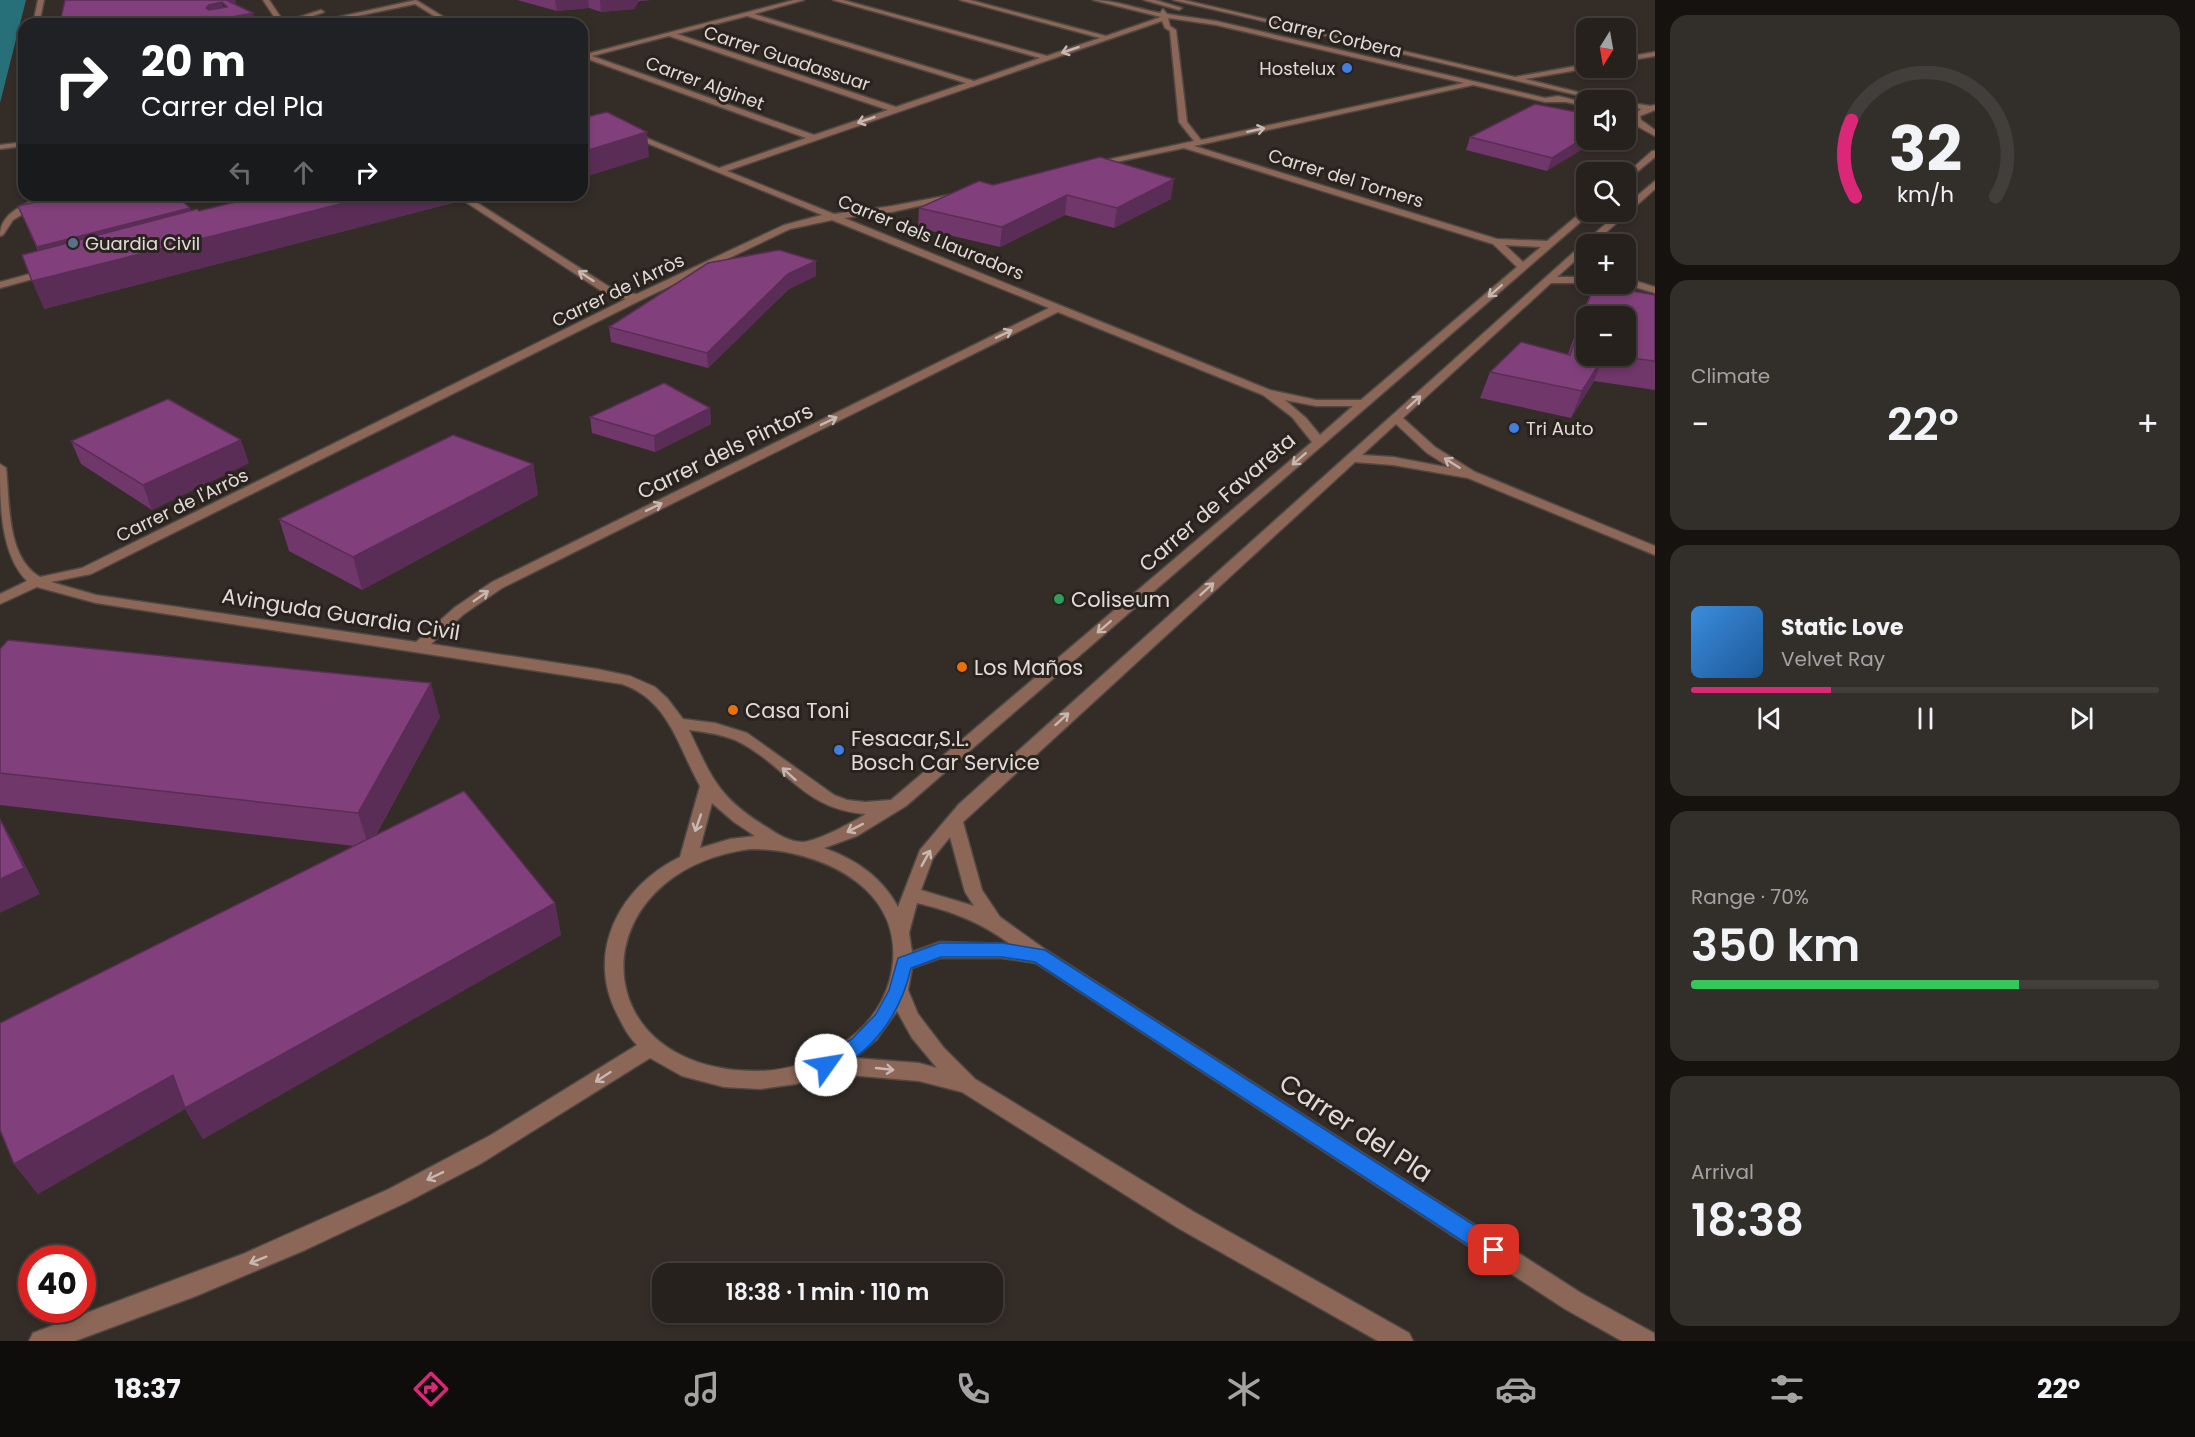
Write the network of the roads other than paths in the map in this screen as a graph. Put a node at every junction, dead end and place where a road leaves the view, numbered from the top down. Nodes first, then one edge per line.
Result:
1 (41, 0) edge
2 (266, 0) edge
3 (782, 0) edge
4 (801, 0) edge
5 (836, 0) edge
6 (963, 0) edge
7 (1096, 0) edge
8 (1147, 0) edge
9 (1179, 0) edge
10 (1161, 3) junction
11 (325, 12) dead end
12 (747, 14) junction
13 (1165, 16) junction
14 (37, 18) edge
15 (278, 18) edge
16 (296, 18) edge
17 (339, 18) edge
18 (442, 18) edge
19 (1209, 22) junction
20 (1173, 30) junction
21 (669, 34) junction
22 (1107, 38) junction
23 (588, 53) edge
24 (588, 53) edge
25 (1655, 54) edge
26 (588, 56) edge
27 (1636, 57) edge
28 (1047, 58) junction
29 (1576, 68) edge
30 (1509, 79) junction
31 (973, 83) junction
32 (1470, 84) junction
33 (1576, 94) edge
34 (1567, 100) junction
35 (1576, 102) edge
36 (1636, 105) edge
37 (1651, 107) edge
38 (896, 110) junction
39 (1637, 121) joint
40 (615, 128) edge
41 (1654, 135) edge
42 (814, 138) junction
43 (1199, 142) junction
44 (18, 145) edge
45 (1185, 146) junction
46 (0, 147) edge
47 (1655, 153) edge
48 (1080, 169) edge
49 (1636, 169) edge
50 (720, 170) junction
51 (1655, 184) edge
52 (974, 192) edge
53 (39, 201) edge
54 (468, 201) edge
55 (1636, 201) edge
56 (0, 215) edge
57 (14, 215) junction
58 (833, 217) junction
59 (1576, 222) edge
60 (1613, 222) edge
61 (0, 233) edge
62 (1601, 234) edge
63 (1496, 242) junction
64 (1550, 244) junction
65 (1576, 257) edge
66 (1522, 267) junction
67 (57, 270) edge
68 (1549, 280) junction
69 (1576, 280) edge
70 (1636, 284) edge
71 (0, 285) edge
72 (1655, 290) edge
73 (639, 297) junction
74 (1059, 307) junction
75 (1267, 393) junction
76 (1364, 403) junction
77 (1396, 418) junction
78 (1318, 442) junction
79 (1351, 458) junction
80 (0, 468) edge
81 (1471, 475) junction
82 (1655, 551) edge
83 (38, 580) junction
84 (0, 600) edge
85 (420, 647) junction
86 (678, 724) junction
87 (708, 786) junction
88 (900, 802) junction
89 (954, 819) junction
90 (779, 843) junction
91 (805, 848) junction
92 (688, 859) junction
93 (910, 894) junction
94 (994, 922) junction
95 (900, 932) junction
96 (1039, 955) junction
97 (904, 963) junction
98 (897, 991) junction
99 (652, 1046) junction
100 (826, 1065) junction
101 (968, 1084) junction
102 (41, 1341) edge
103 (1401, 1341) edge
104 (1646, 1341) edge

1 - 14 street
2 - 15 street
3 - 23 street
4 - 12 street
5 - 28 street
6 - 22 street
7 - 13 street, Carrer Corbera
8 - 10 street
9 - 30 street
10 - 13 street
10 - 34 street
11 - 16 street
12 - 21 street
12 - 31 street
13 - 19 street, Carrer Corbera
13 - 20 street
13 - 22 street
17 - 18 street
19 - 20 street
19 - 32 street, Carrer Corbera
20 - 43 street
21 - 24 street
21 - 38 street, Carrer Guadassuar
22 -> 28 street
25 - 27 street
26 - 42 street, Carrer Alginet
28 - 31 street
29 - 30 street
30 - 33 street
31 - 38 street
32 - 34 street, Carrer Corbera
43 -> 32 street
34 - 35 street
36 - 37 street
37 - 39 street
38 -> 42 street
39 - 41 street
40 - 50 street, Carrer dels Llauradors
42 - 50 street
43 - 45 street
44 - 46 street
45 - 48 street
45 - 63 street, Carrer del Torners
47 - 49 street
50 - 58 street, Carrer dels Llauradors
51 - 55 street
52 - 58 street, Carrer de l'Arròs
53 - 57 street
73 -> 54 street
56 - 57 street
57 - 61 street
58 - 73 street, Carrer de l'Arròs
58 - 74 street, Carrer dels Llauradors
59 - 64 street, Carrer de Favareta
60 - 62 street
63 - 64 street
63 - 66 street
64 - 66 street, Carrer de Favareta
65 - 68 street
66 -> 76 street, Carrer de Favareta
67 - 71 street
68 - 69 street
77 -> 68 street
70 - 72 street
73 - 83 street, Carrer de l'Arròs
74 - 75 street, Carrer dels Llauradors
85 -> 74 street, Carrer dels Pintors
75 - 76 street, Carrer dels Llauradors
75 - 78 street, Carrer dels Llauradors
76 - 78 street, Carrer de Favareta
77 - 79 street
81 -> 77 street
78 -> 88 street, Carrer de Favareta
79 - 81 street
89 -> 79 street
80 - 83 street, Avinguda Guardia Civil
81 - 82 street
83 - 84 street, Carrer de l'Arròs
83 - 85 street, Avinguda Guardia Civil
85 - 86 street, Avinguda Guardia Civil
86 - 87 street, Avinguda Guardia Civil
88 -> 86 street
87 - 90 street, Avinguda Guardia Civil
87 -> 92 street
88 -> 91 street, Carrer de Favareta
93 -> 89 street
89 - 94 street, Carrer del Pla
90 - 91 street
90 - 92 street
91 - 95 street
92 - 99 street
93 - 94 street, Carrer del Pla
93 - 95 street
94 - 96 street, Carrer del Pla
95 - 97 street
96 - 97 street, Carrer del Pla
96 - 104 street, Carrer del Pla
97 - 98 street
98 - 100 street
98 - 101 street
99 - 100 street
99 -> 102 street
100 -> 101 street
101 - 103 street

